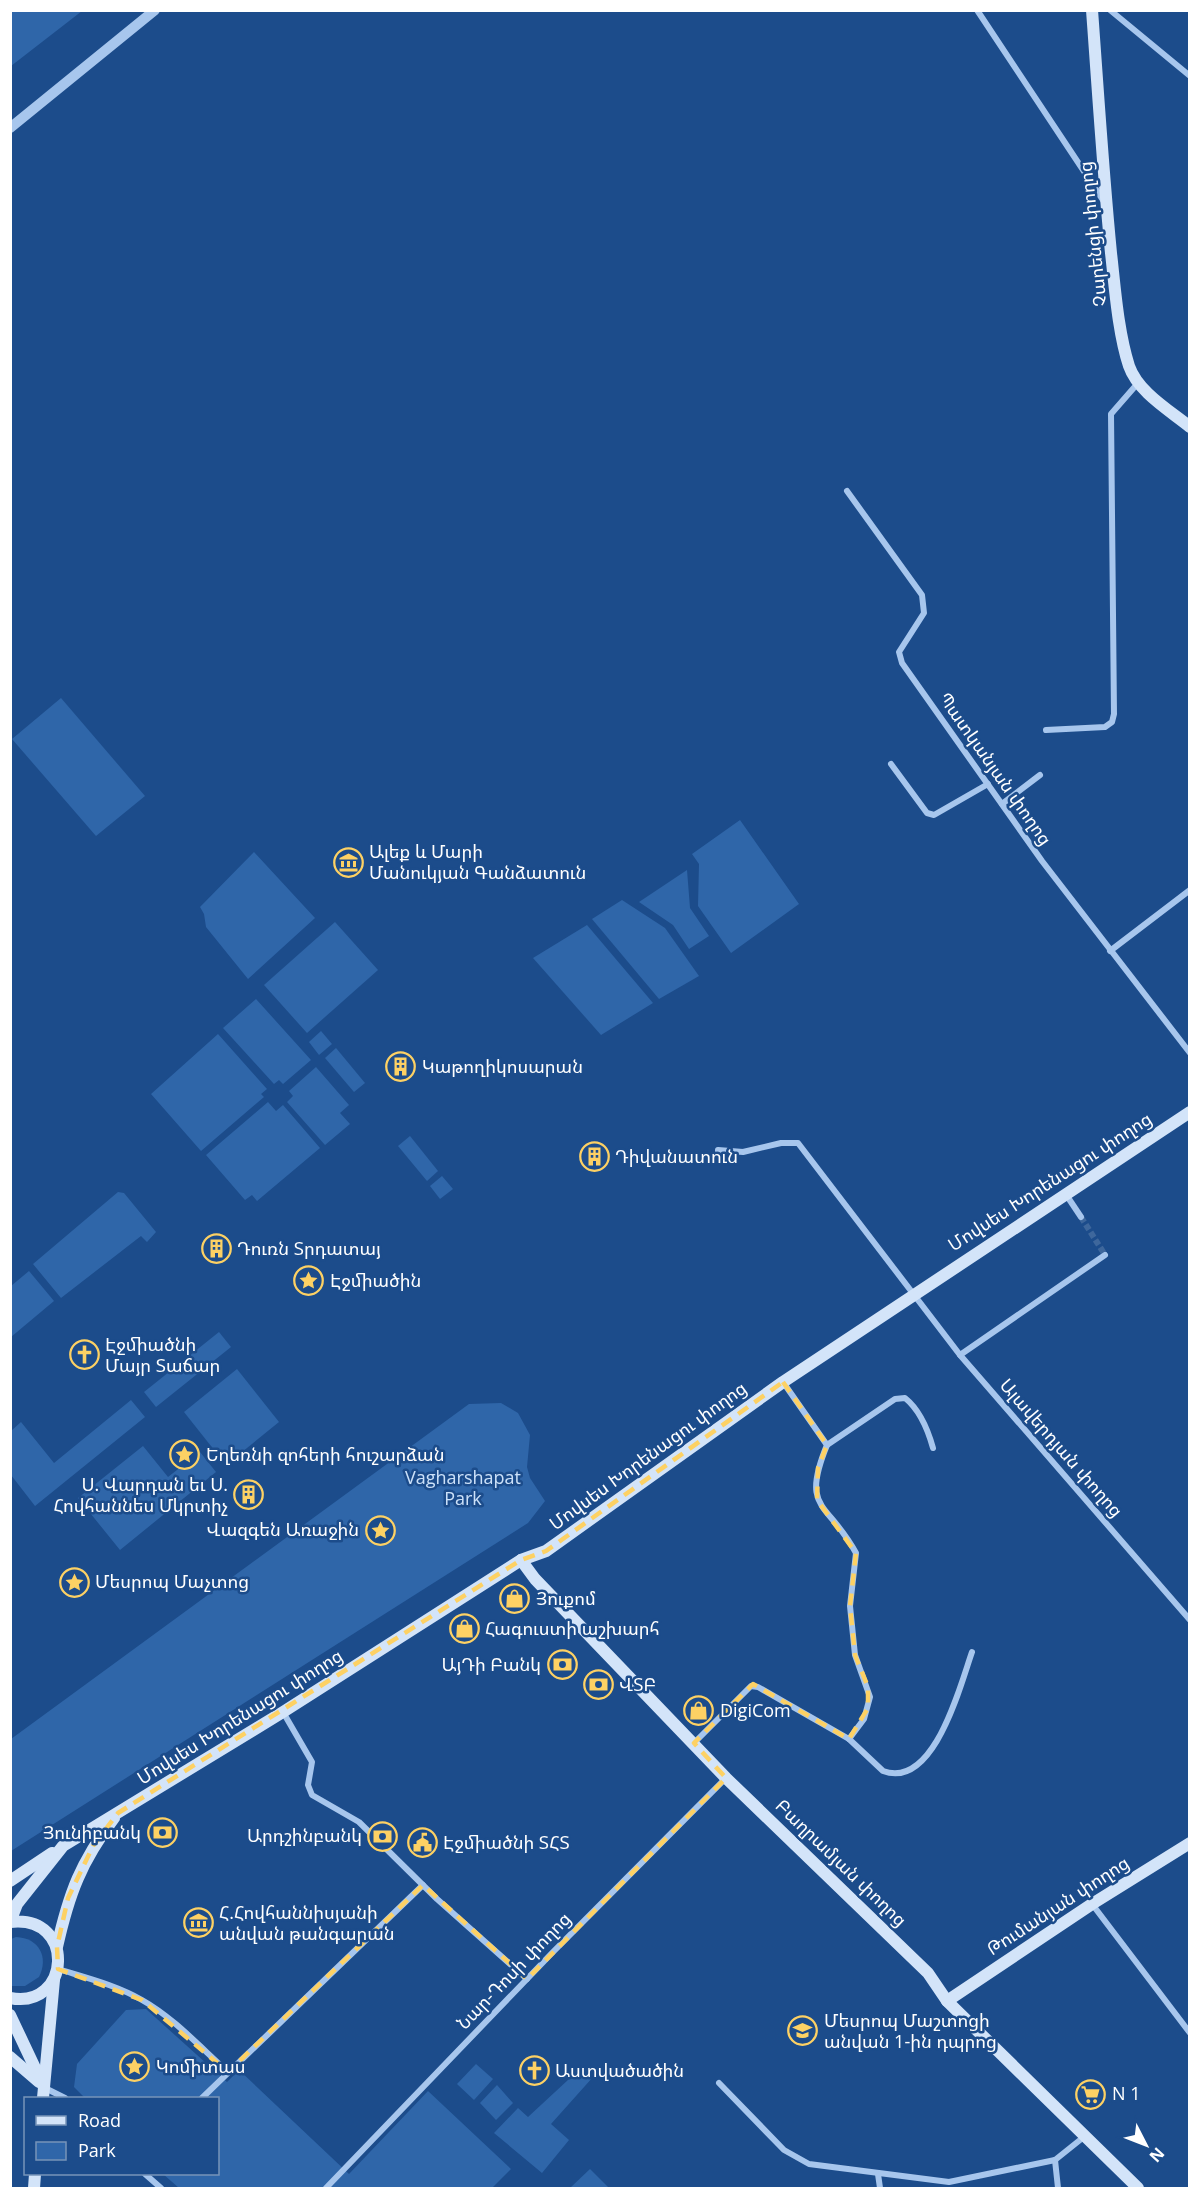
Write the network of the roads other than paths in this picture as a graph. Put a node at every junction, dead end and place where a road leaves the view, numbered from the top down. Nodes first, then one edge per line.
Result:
1 (155, 10) edge
2 (977, 10) edge
3 (1092, 10) edge
4 (1110, 10) edge
5 (1190, 76) edge
6 (10, 128) edge
7 (1106, 204) junction
8 (1139, 383) junction
9 (1190, 427) edge
10 (848, 491) dead end
11 (1046, 730) dead end
12 (891, 764) dead end
13 (1040, 775) dead end
14 (988, 784) junction
15 (1002, 804) junction
16 (1190, 890) edge
17 (1110, 951) junction
18 (1190, 1053) edge
19 (1190, 1112) edge
20 (718, 1150) dead end
21 (1065, 1192) junction
22 (1081, 1217) tunnel mouth
23 (1105, 1255) dead end
24 (912, 1295) junction
25 (960, 1355) junction
26 (783, 1382) junction
27 (828, 1445) junction
28 (933, 1448) dead end
29 (521, 1560) junction
30 (1190, 1620) edge
31 (972, 1652) dead end
32 (283, 1712) junction
33 (849, 1739) junction
34 (693, 1743) junction
35 (726, 1778) junction
36 (118, 1813) junction
37 (1190, 1843) edge
38 (63, 1846) junction
39 (10, 1881) edge
40 (423, 1885) junction
41 (1092, 1904) junction
42 (10, 1922) edge
43 (57, 1947) junction
44 (56, 1975) junction
45 (527, 1979) junction
46 (10, 1998) edge
47 (947, 2001) junction
48 (10, 2015) edge
49 (1190, 2033) edge
50 (10, 2057) edge
51 (228, 2072) junction
52 (719, 2083) dead end
53 (44, 2093) edge
54 (61, 2097) edge
55 (203, 2097) edge
56 (1085, 2136) junction
57 (1055, 2160) junction
58 (878, 2174) junction
59 (146, 2175) edge
60 (161, 2188) edge
61 (326, 2188) edge
62 (880, 2188) edge
63 (1058, 2188) edge
64 (1138, 2188) edge

1 - 6 street
2 - 7 street
3 - 7 main road, Չարենցի փողոց
4 - 5 street
7 - 8 main road, Չարենցի փողոց
8 - 9 main road, Չարենցի փողոց
8 - 11 street
10 - 14 street, Պատկանյան փողոց
12 - 14 street
13 - 15 street
14 - 15 street, Պատկանյան փողոց
15 - 17 street, Պատկանյան փողոց
16 - 17 street
17 - 18 street, Պատկանյան փողոց
19 - 21 main road, Մովսես Խորենացու փողոց
20 - 24 street, Ալավերդյան փողոց
21 - 22 street
21 - 24 main road, Մովսես Խորենացու փողոց
23 - 25 street
24 - 25 street, Ալավերդյան փողոց
24 - 26 main road, Մովսես Խորենացու փողոց
25 - 30 street, Ալավերդյան փողոց
26 - 27 street
26 - 29 main road, Մովսես Խորենացու փողոց
27 - 28 street
27 - 33 street
29 - 32 main road, Մովսես Խորենացու փողոց
29 - 34 main road, Բաղրամյան փողոց
31 - 33 street
32 - 36 main road, Մովսես Խորենացու փողոց
32 - 40 street
33 - 34 street
34 - 35 main road, Բաղրամյան փողոց
35 - 45 street, Նար-Դոսի փողոց
35 - 47 main road, Բաղրամյան փողոց
36 - 38 main road, Մովսես Խորենացու փողոց
36 - 43 main road, Մովսես Խորենացու փողոց
37 - 41 main road, Թումանյան փողոց
38 - 39 main road
38 - 42 main road, Մովսես Խորենացու փողոց
40 - 45 street
40 - 51 street
41 - 47 main road, Թումանյան փողոց
41 - 49 street
42 - 43 main road
43 - 44 main road, Մովսես Խորենացու փողոց
44 - 46 main road
44 - 51 street
44 - 53 main road, Մովսես Խորենացու փողոց
45 - 61 street, Նար-Դոսի փողոց
47 - 56 main road, Բաղրամյան փողոց
48 - 53 main road
50 - 53 main road
51 - 55 street
52 - 58 street
53 - 54 street
56 - 57 street
56 - 64 main road, Բաղրամյան փողոց
57 - 58 street
57 - 63 street
58 - 62 street
59 - 60 street

